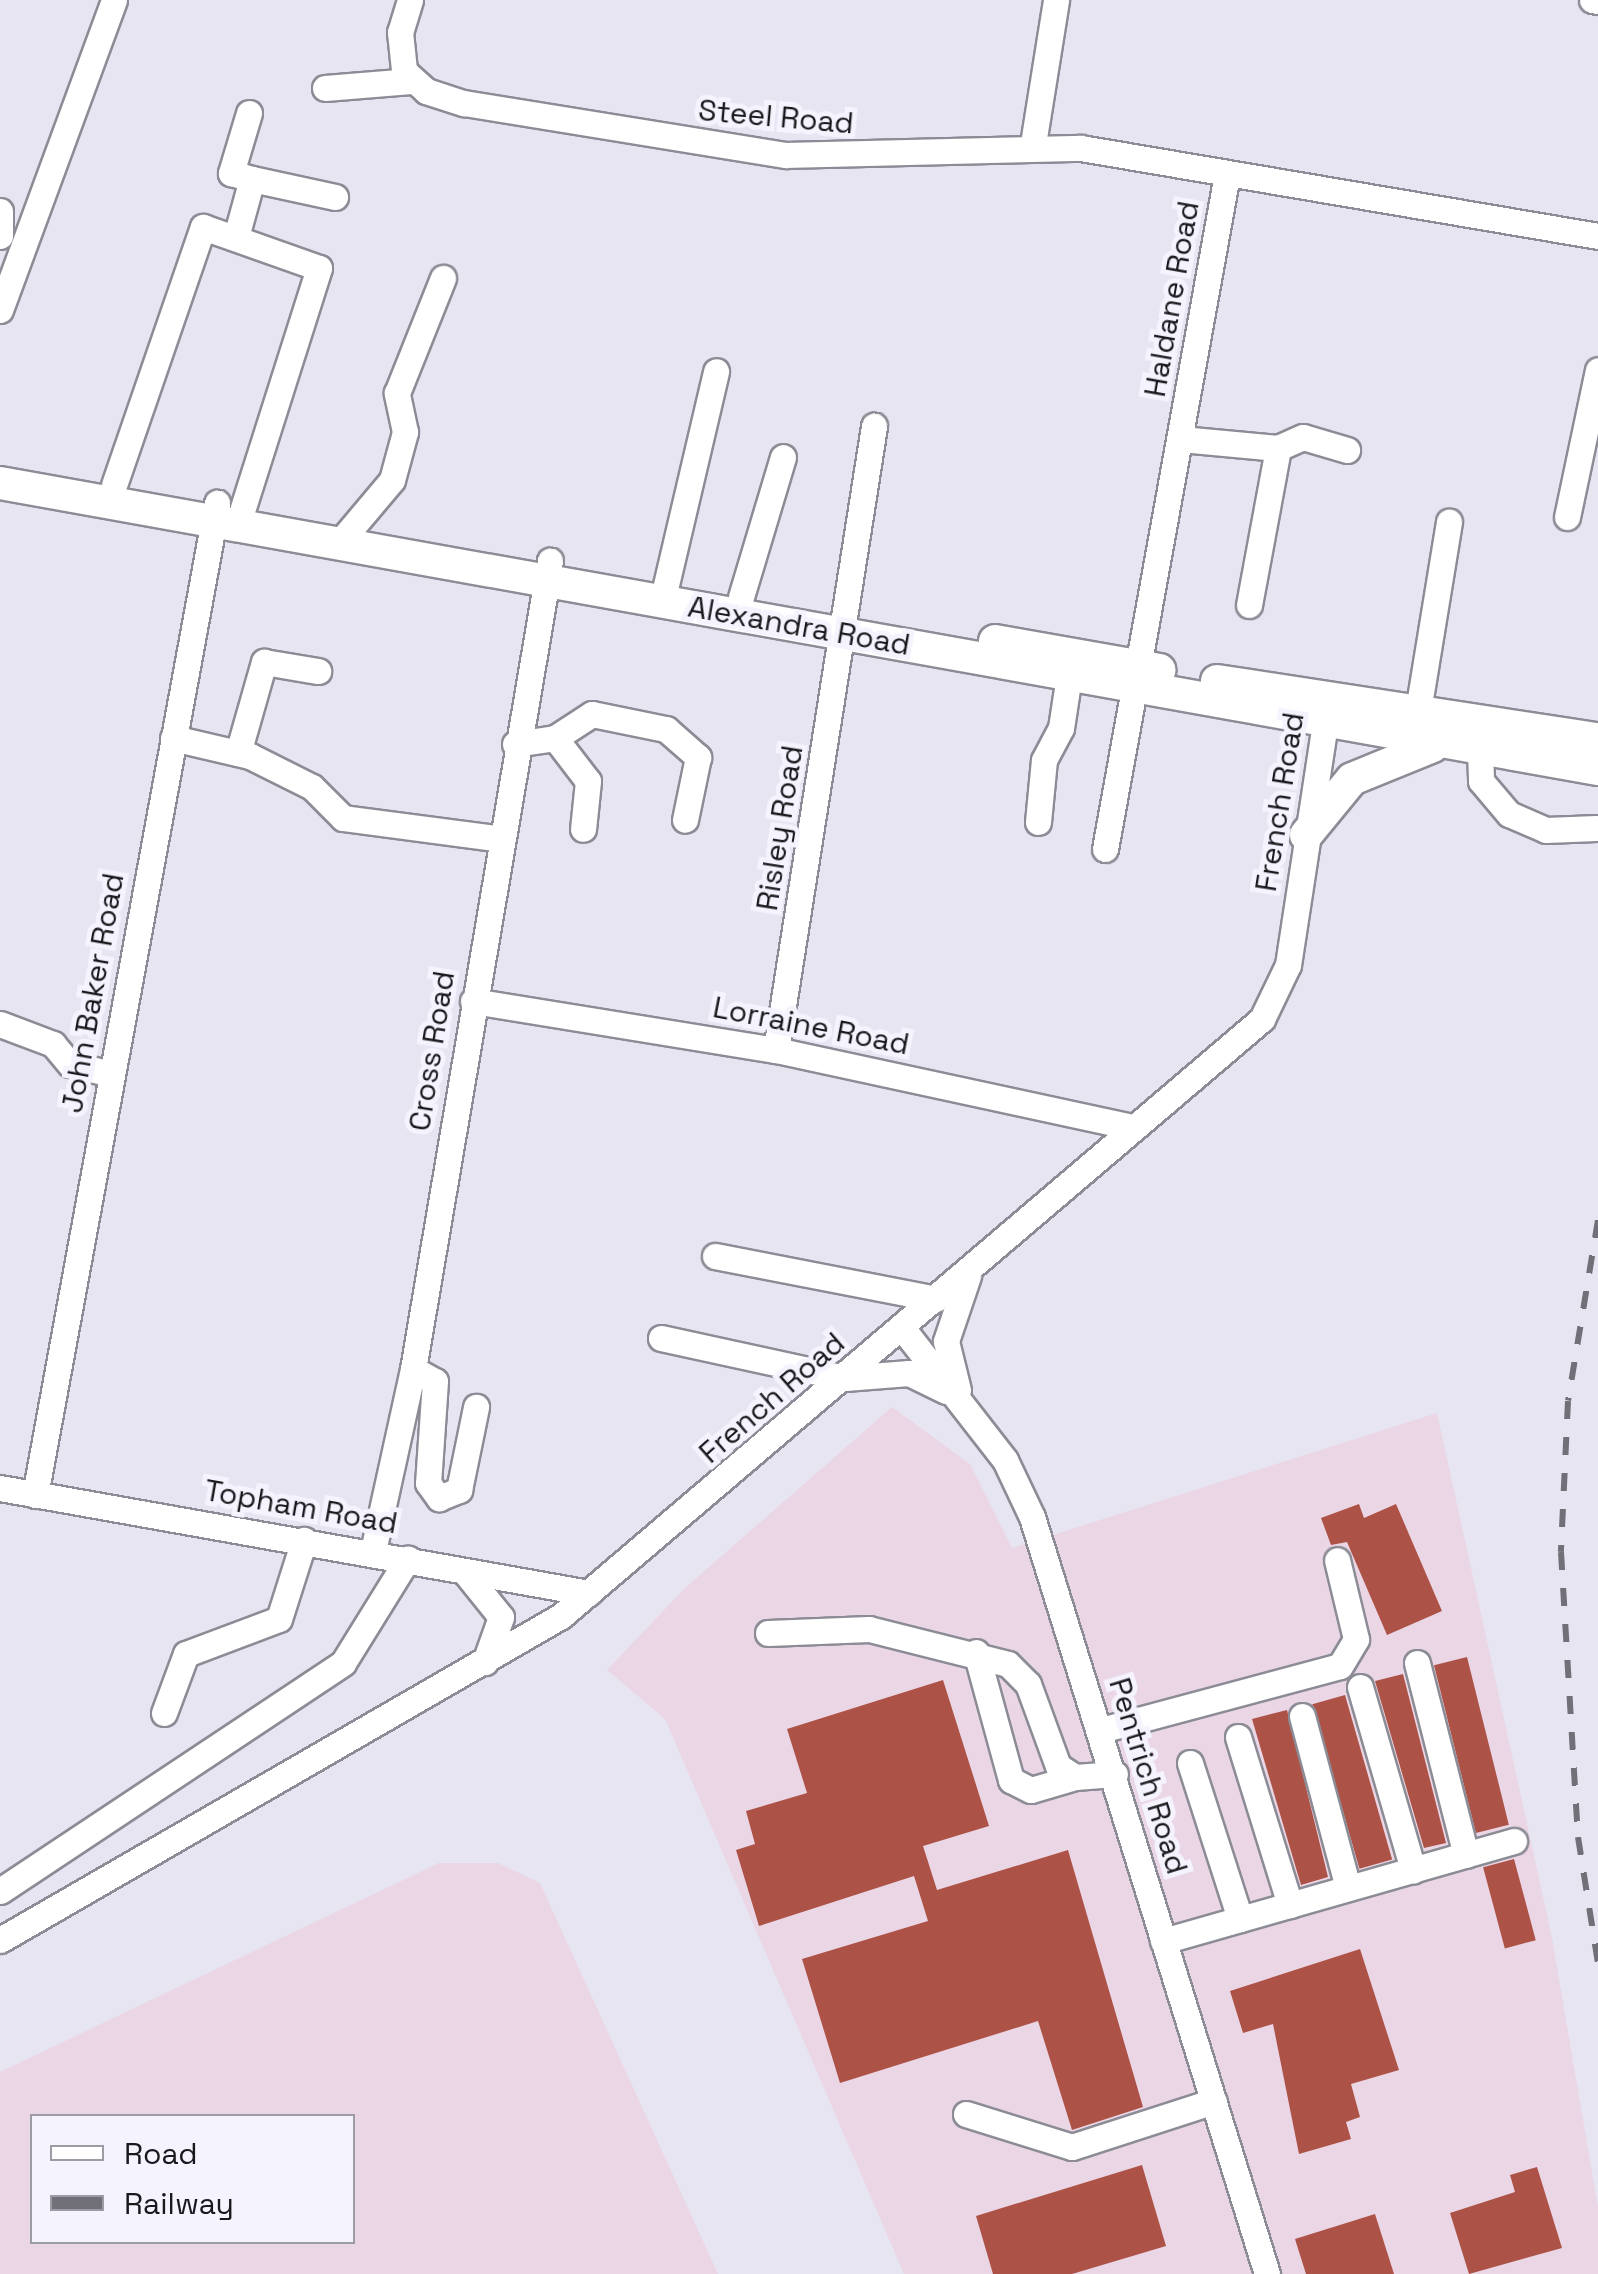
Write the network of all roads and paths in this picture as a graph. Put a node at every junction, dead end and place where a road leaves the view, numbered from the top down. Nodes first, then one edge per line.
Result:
1 (114, 0) edge
2 (410, 0) edge
3 (1056, 0) edge
4 (411, 81) junction
5 (324, 88) dead end
6 (248, 113) dead end
7 (1033, 144) junction
8 (1227, 174) junction
9 (252, 179) junction
10 (335, 196) dead end
11 (0, 211) edge
12 (0, 236) edge
13 (1598, 236) edge
14 (236, 237) junction
15 (443, 278) dead end
16 (0, 310) edge
17 (1598, 370) edge
18 (716, 371) dead end
19 (874, 426) dead end
20 (1180, 439) junction
21 (1278, 448) junction
22 (1346, 450) dead end
23 (783, 458) dead end
24 (0, 467) edge
25 (0, 483) edge
26 (114, 486) junction
27 (224, 511) junction
28 (1567, 517) dead end
29 (1449, 522) dead end
30 (345, 536) junction
31 (549, 570) junction
32 (664, 592) junction
33 (741, 597) junction
34 (1250, 605) dead end
35 (846, 626) junction
36 (318, 671) dead end
37 (1069, 676) junction
38 (1140, 678) junction
39 (1327, 710) junction
40 (1418, 711) junction
41 (1598, 725) edge
42 (1564, 734) junction
43 (173, 738) junction
44 (555, 738) junction
45 (1598, 739) edge
46 (516, 744) junction
47 (1442, 744) junction
48 (1480, 750) junction
49 (238, 753) junction
50 (1598, 769) edge
51 (685, 820) dead end
52 (1038, 822) dead end
53 (1596, 828) edge
54 (583, 829) dead end
55 (1306, 836) junction
56 (502, 839) junction
57 (1105, 850) dead end
58 (473, 1001) junction
59 (0, 1024) edge
60 (776, 1050) junction
61 (112, 1074) junction
62 (1134, 1127) junction
63 (715, 1256) dead end
64 (972, 1266) junction
65 (936, 1299) junction
66 (903, 1329) junction
67 (661, 1338) dead end
68 (413, 1369) junction
69 (845, 1378) junction
70 (962, 1401) junction
71 (476, 1407) dead end
72 (0, 1488) edge
73 (35, 1494) junction
74 (304, 1540) junction
75 (373, 1552) junction
76 (408, 1558) junction
77 (1337, 1560) dead end
78 (462, 1569) junction
79 (589, 1594) junction
80 (768, 1633) dead end
81 (976, 1652) junction
82 (485, 1662) junction
83 (1417, 1664) dead end
84 (1360, 1686) dead end
85 (164, 1713) dead end
86 (1302, 1716) dead end
87 (1101, 1730) junction
88 (1238, 1736) dead end
89 (1190, 1763) dead end
90 (1115, 1774) junction
91 (1075, 1777) junction
92 (1514, 1841) dead end
93 (1466, 1854) junction
94 (1413, 1870) junction
95 (1348, 1888) junction
96 (0, 1891) edge
97 (1290, 1905) junction
98 (1240, 1920) junction
99 (0, 1940) edge
100 (1163, 1942) junction
101 (1214, 2101) junction
102 (966, 2114) dead end
103 (1267, 2274) edge

1 - 16 street
2 - 4 street
3 - 7 street
4 - 5 street
4 - 7 street, Steel Road
6 - 9 street
7 - 8 street, Steel Road
8 - 13 street, Haldane Road
8 - 20 street, Haldane Road
9 - 10 street
9 - 14 street
11 - 12 street
14 - 26 street
14 - 27 street, John Baker Road
15 - 30 street
17 - 28 street
18 - 32 street
19 - 35 street, Risley Road
20 - 21 street
20 - 38 street, Haldane Road
21 - 22 street
21 - 34 street
23 - 33 street
24 - 26 main road, Alexandra Road
25 - 27 main road, Alexandra Road
26 - 27 main road, Alexandra Road
27 - 30 main road, Alexandra Road
27 - 43 street, John Baker Road
29 - 40 street
30 - 31 main road, Alexandra Road
31 - 32 main road, Alexandra Road
31 - 46 street, Cross Road
32 - 33 main road, Alexandra Road
32 - 35 main road, Alexandra Road
33 - 35 main road, Alexandra Road
35 - 37 main road, Alexandra Road
35 - 38 main road, Alexandra Road
35 - 60 street, Risley Road
36 - 49 street
37 - 38 main road, Alexandra Road
37 - 52 street
38 - 39 main road, Alexandra Road
38 - 57 street, Haldane Road
39 - 40 main road, Alexandra Road
39 - 47 main road, Alexandra Road
39 - 55 street, French Road
40 - 42 main road, Alexandra Road
41 - 42 main road
42 - 45 main road, Alexandra Road
43 - 49 street
43 - 61 street, John Baker Road
44 - 46 street
44 - 51 street
44 - 54 street
46 - 56 street, Cross Road
47 - 48 main road, Alexandra Road
47 - 55 main road
48 - 50 main road, Alexandra Road
48 - 53 street
49 - 56 street
55 - 62 street, French Road
56 - 58 street, Cross Road
58 - 60 street, Lorraine Road
58 - 68 street, Cross Road
59 - 61 street
60 - 62 street, Lorraine Road
61 - 73 street, John Baker Road
62 - 64 street, French Road
63 - 65 street
64 - 65 street, French Road
64 - 70 street
65 - 66 street, French Road
66 - 69 street, French Road
66 - 70 street, Pentrich Road
67 - 69 street
68 - 71 street
68 - 75 street, Cross Road
69 - 70 street
69 - 79 street, French Road
70 - 87 street, Pentrich Road
72 - 73 street, Topham Road
73 - 74 street, Topham Road
74 - 75 street, Topham Road
74 - 85 street
75 - 76 street, Topham Road
76 - 78 street, Topham Road
76 - 96 street
77 - 87 street
78 - 79 street, Topham Road
78 - 82 street
79 - 82 street, French Road
80 - 81 street
81 - 91 street
81 - 91 street
82 - 99 street, French Road
83 - 93 street
84 - 94 street
86 - 95 street
87 - 90 street, Pentrich Road
88 - 97 street
89 - 98 street
90 - 91 street
90 - 100 street, Pentrich Road
92 - 93 street
93 - 94 street
94 - 95 street
95 - 97 street
97 - 98 street
98 - 100 street
100 - 101 street, Pentrich Road
101 - 102 street
101 - 103 street, Pentrich Road

